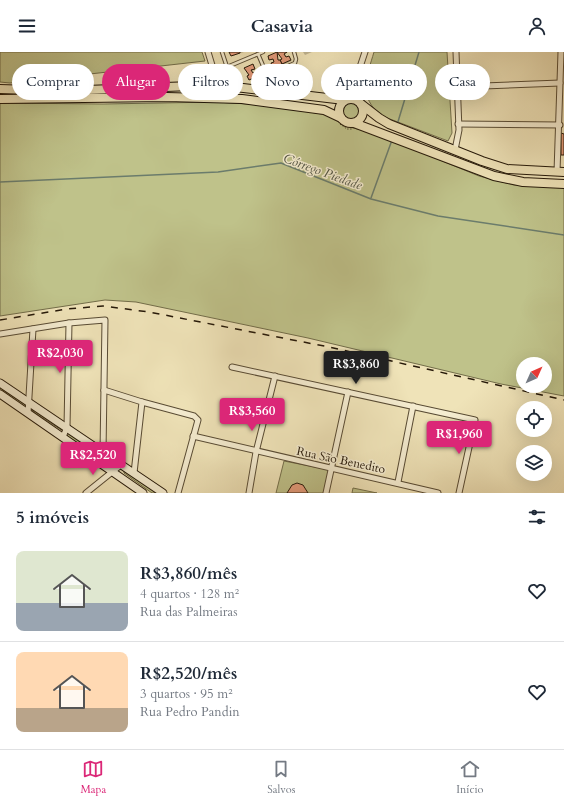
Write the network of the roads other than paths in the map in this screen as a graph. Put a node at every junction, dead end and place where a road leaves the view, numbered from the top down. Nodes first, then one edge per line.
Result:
1 (208, 52) edge
2 (222, 52) edge
3 (263, 52) edge
4 (294, 52) edge
5 (365, 52) edge
6 (456, 52) edge
7 (561, 52) edge
8 (258, 54) junction
9 (212, 64) edge
10 (262, 64) edge
11 (293, 64) edge
12 (361, 64) edge
13 (456, 64) edge
14 (560, 84) junction
15 (490, 86) edge
16 (178, 87) edge
17 (243, 88) edge
18 (0, 89) edge
19 (321, 97) edge
20 (0, 99) edge
21 (345, 100) edge
22 (356, 100) edge
23 (359, 100) edge
24 (457, 100) edge
25 (360, 103) junction
26 (341, 118) junction
27 (354, 123) junction
28 (458, 124) junction
29 (560, 125) junction
30 (455, 150) junction
31 (561, 172) edge
32 (564, 184) edge
33 (69, 323) junction
34 (33, 329) junction
35 (0, 334) edge
36 (232, 367) dead end
37 (275, 376) junction
38 (0, 383) edge
39 (104, 390) junction
40 (348, 392) junction
41 (0, 394) edge
42 (29, 402) junction
43 (142, 402) junction
44 (413, 406) junction
45 (28, 413) junction
46 (67, 427) junction
47 (193, 436) junction
48 (63, 437) junction
49 (102, 452) junction
50 (256, 452) junction
51 (122, 464) junction
52 (332, 468) junction
53 (112, 472) junction
54 (134, 473) junction
55 (398, 482) junction
56 (86, 493) edge
57 (143, 493) edge
58 (163, 493) edge
59 (178, 493) edge
60 (249, 493) edge
61 (326, 493) edge
62 (438, 493) edge
63 (459, 493) edge

1 - 9 street
2 - 8 lane
3 - 8 lane
4 - 11 lane
5 - 12 street
6 - 13 street
7 - 14 street
8 - 10 lane
14 - 15 street
14 - 29 street
16 - 18 main road
17 - 19 main road
20 - 26 main road
21 - 26 main road
22 - 25 main road
23 - 25 street
24 - 28 street
25 - 27 main road
25 - 30 main road
26 - 27 main road
27 - 32 main road
28 - 29 street
28 - 30 street
29 - 31 street
30 - 31 main road
33 - 34 street
33 - 39 street
33 - 46 street
34 - 35 street
34 - 42 street
36 - 37 street
37 - 40 street
37 - 50 street
38 - 42 main road
39 - 43 street
39 - 49 street
40 - 44 street
40 - 52 street
41 - 45 main road
42 - 45 street
42 - 46 main road
43 - 47 street
43 - 54 street
44 - 55 street
44 - 63 street
45 - 48 main road
46 - 48 street
46 - 49 main road
47 - 50 street, Rua São Benedito
47 - 59 street
48 - 53 main road
49 - 51 main road
50 - 52 street, Rua São Benedito
50 - 60 street
51 - 53 street
51 - 54 main road
52 - 55 street, Rua São Benedito
52 - 61 street
53 - 56 street
53 - 57 main road
54 - 58 main road
55 - 62 street, Rua São Benedito

